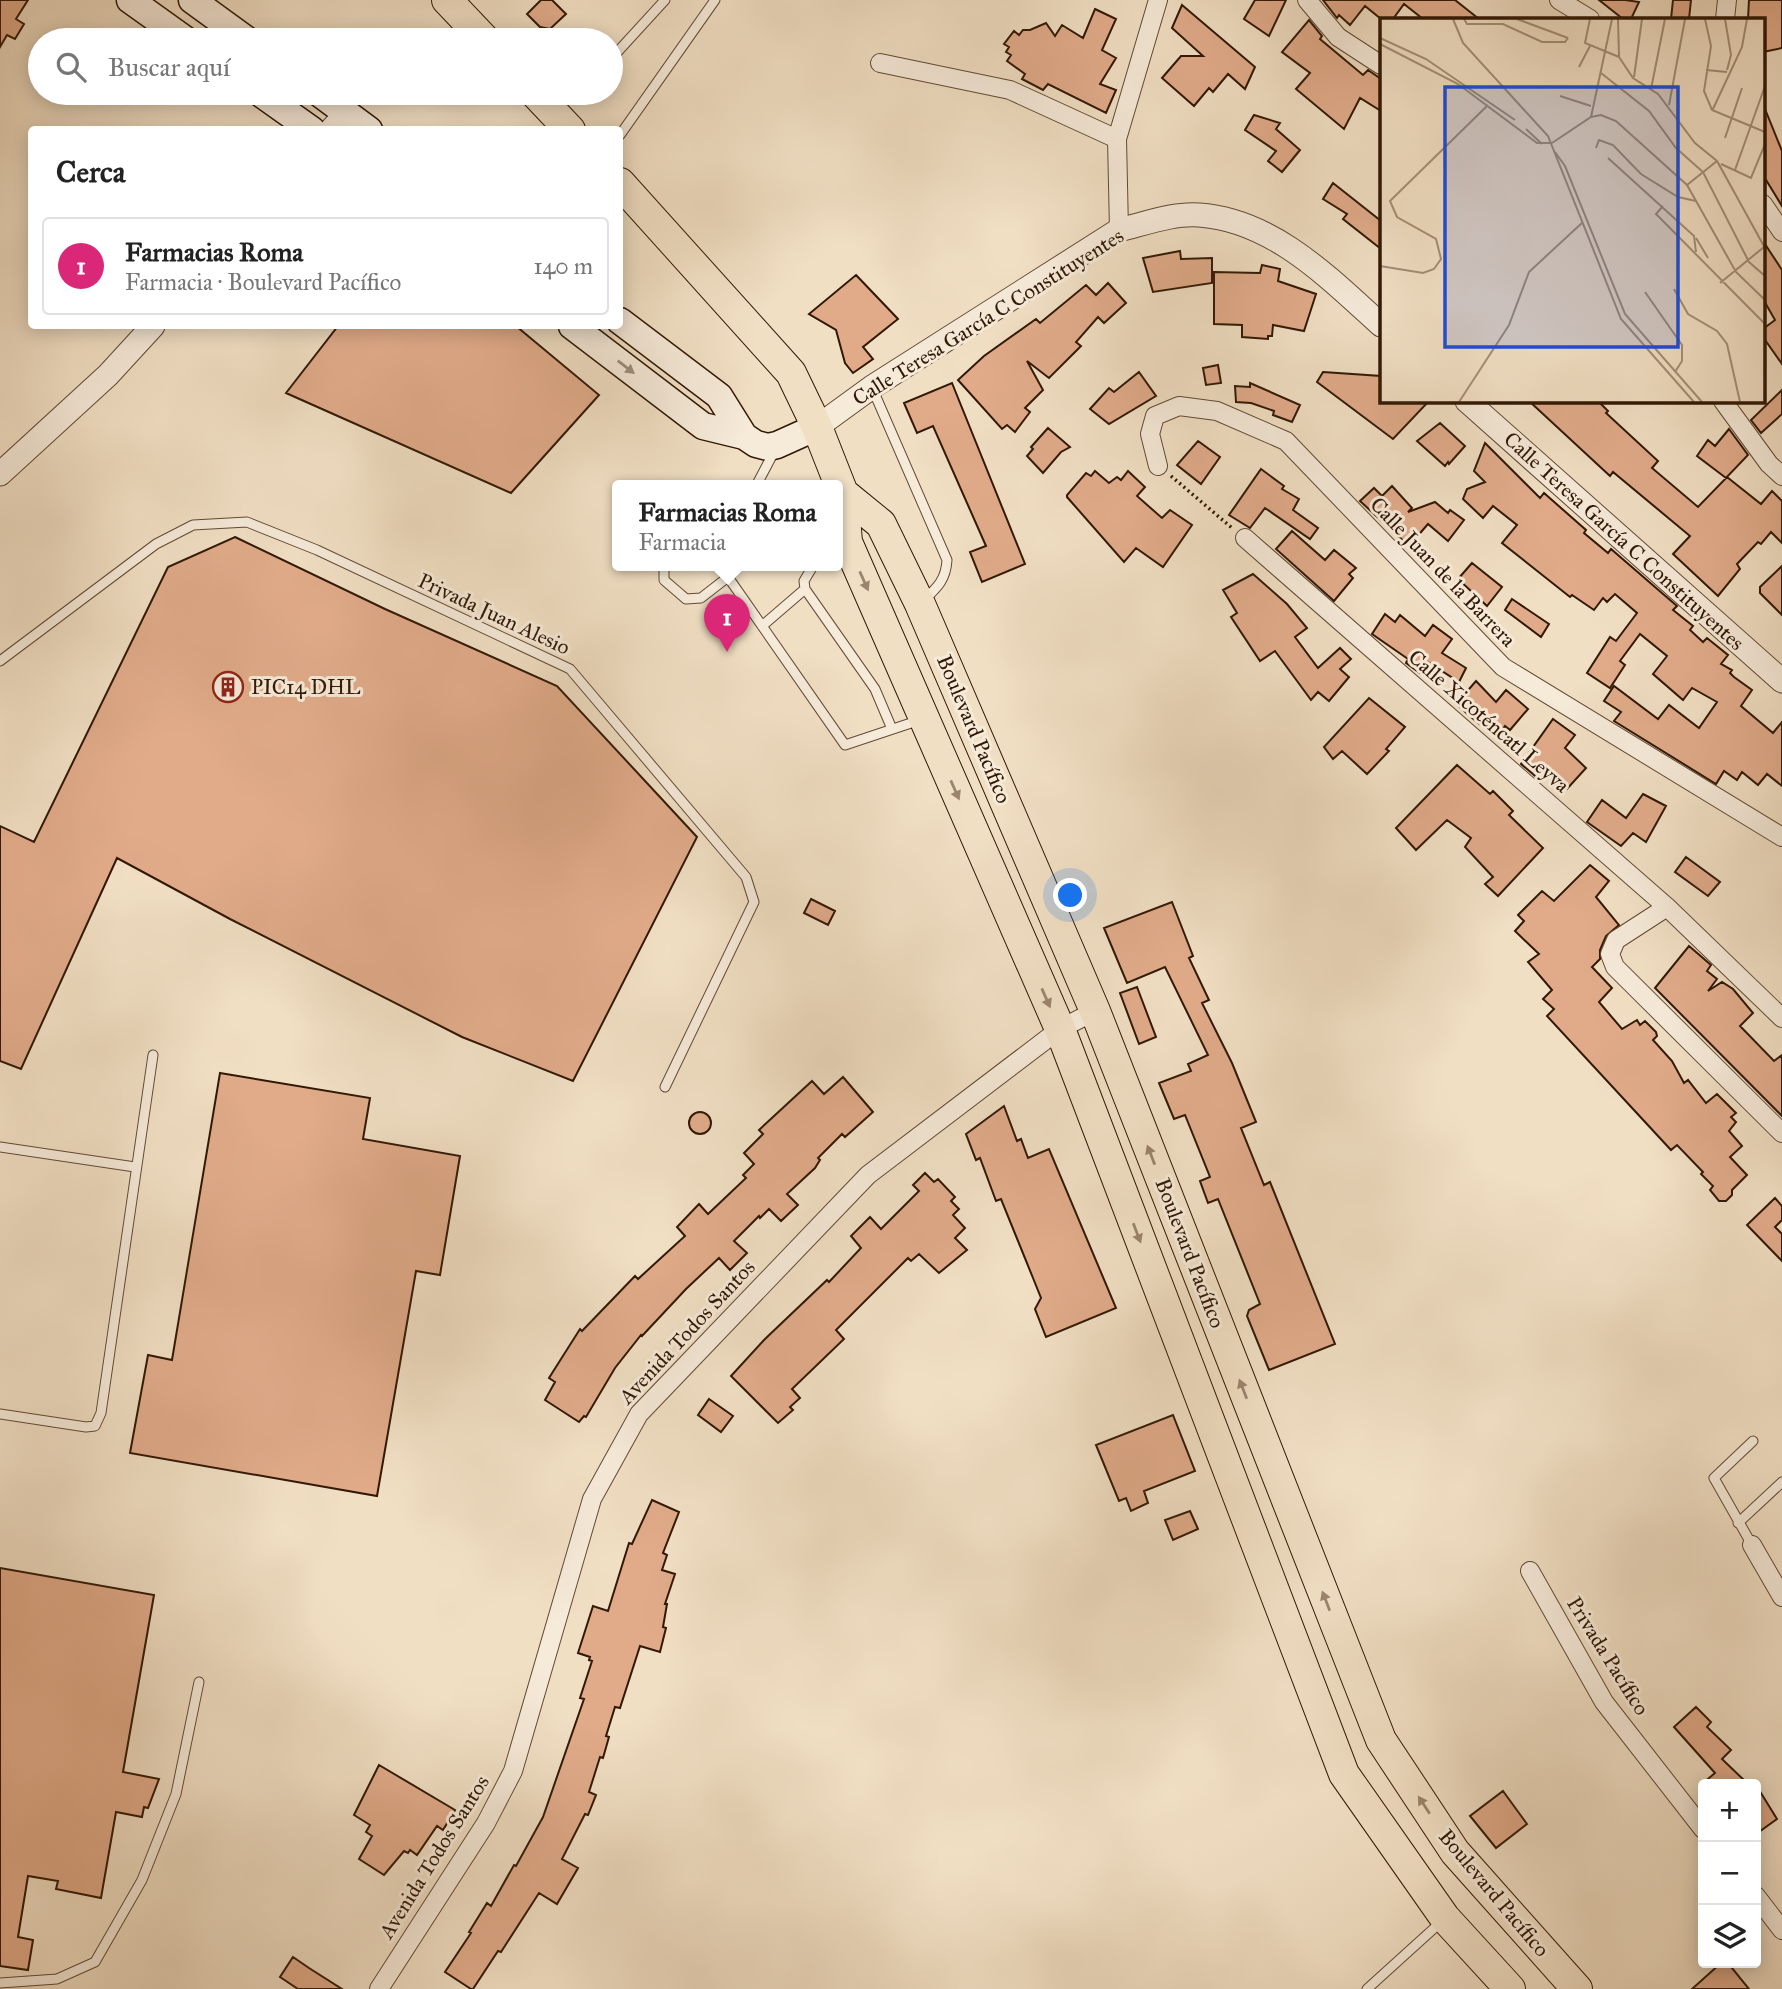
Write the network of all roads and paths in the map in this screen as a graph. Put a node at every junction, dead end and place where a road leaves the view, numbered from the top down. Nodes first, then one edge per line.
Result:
1 (130, 0) edge
2 (192, 0) edge
3 (447, 0) edge
4 (665, 0) edge
5 (715, 0) edge
6 (1158, 0) edge
7 (1307, 0) edge
8 (1559, 0) edge
9 (1727, 0) edge
10 (1583, 10) edge
11 (1725, 18) edge
12 (170, 28) edge
13 (230, 28) edge
14 (474, 28) edge
15 (623, 46) edge
16 (880, 63) dead end
17 (1380, 64) edge
18 (277, 105) edge
19 (328, 105) edge
20 (546, 105) edge
21 (339, 121) edge
22 (306, 126) edge
23 (566, 126) edge
24 (623, 131) edge
25 (1117, 139) junction
26 (623, 186) edge
27 (1764, 205) edge
28 (1119, 230) junction
29 (1782, 232) edge
30 (623, 323) edge
31 (1380, 324) edge
32 (150, 329) edge
33 (576, 329) edge
34 (872, 387) junction
35 (1468, 402) edge
36 (1724, 402) edge
37 (817, 427) junction
38 (744, 436) junction
39 (778, 445) junction
40 (1158, 466) joint
41 (0, 474) edge
42 (1782, 476) edge
43 (760, 480) edge
44 (838, 480) edge
45 (843, 492) edge
46 (859, 536) edge
47 (1245, 538) joint
48 (664, 571) edge
49 (733, 571) edge
50 (810, 571) edge
51 (728, 577) junction
52 (805, 589) junction
53 (920, 604) junction
54 (762, 625) junction
55 (0, 661) edge
56 (1782, 681) edge
57 (924, 719) junction
58 (892, 729) junction
59 (1782, 837) edge
60 (1667, 907) junction
61 (1095, 1011) junction
62 (1782, 1018) edge
63 (1060, 1029) junction
64 (153, 1055) dead end
65 (665, 1087) dead end
66 (1782, 1133) edge
67 (0, 1146) edge
68 (135, 1167) junction
69 (0, 1414) edge
70 (1753, 1441) dead end
71 (1782, 1482) edge
72 (1738, 1523) junction
73 (1752, 1545) joint
74 (1530, 1571) dead end
75 (1782, 1597) edge
76 (199, 1682) dead end
77 (1698, 1823) edge
78 (1761, 1903) edge
79 (1445, 1918) junction
80 (1782, 1930) edge
81 (0, 1983) edge
82 (379, 1989) edge
83 (1367, 1989) edge
84 (1510, 1989) edge
85 (1577, 1989) edge

1 - 12 main road
2 - 13 main road
3 - 14 main road
4 - 15 lane
5 - 24 lane
6 - 25 street
7 - 17 street
8 - 10 street
9 - 11 street
16 - 25 street
18 - 22 main road
19 - 21 main road
20 - 23 main road
25 - 28 street
26 - 37 main road, Boulevard Pacífico
27 - 29 street
28 - 31 street, Calle Teresa García C Constituyentes
28 - 34 street, Calle Teresa García C Constituyentes
30 - 38 main road
32 - 41 street
33 -> 38 main road
34 - 37 street, Calle Teresa García C Constituyentes
34 - 53 lane
35 - 56 street, Calle Teresa García C Constituyentes
36 - 42 street
37 - 39 main road
37 - 44 main road, Boulevard Pacífico
38 - 39 main road
39 - 43 lane
40 - 47 path
40 - 59 street, Calle Juan de la Barrera
45 - 46 main road, Boulevard Pacífico
46 - 53 main road, Boulevard Pacífico
46 -> 57 main road, Boulevard Pacífico
47 - 60 street, Calle Xicoténcatl Leyva
48 - 51 lane
49 - 51 lane
50 - 52 lane
51 - 54 lane
52 - 54 lane
52 - 58 lane
53 - 61 main road, Boulevard Pacífico
54 - 58 lane
55 - 65 lane, Privada Juan Alesio
57 - 58 lane
57 -> 63 main road, Boulevard Pacífico
60 - 62 street, Calle Xicoténcatl Leyva
60 - 66 street
61 - 63 street, Avenida Todos Santos
85 -> 61 main road, Boulevard Pacífico
63 -> 79 main road, Boulevard Pacífico
63 - 82 street, Avenida Todos Santos
64 - 68 lane
67 - 68 lane
68 - 69 lane
70 - 72 lane
71 - 72 lane
72 - 73 lane
73 - 75 street
74 - 77 street, Privada Pacífico
76 - 81 lane
78 - 80 street
79 - 83 lane
79 - 84 main road, Boulevard Pacífico

